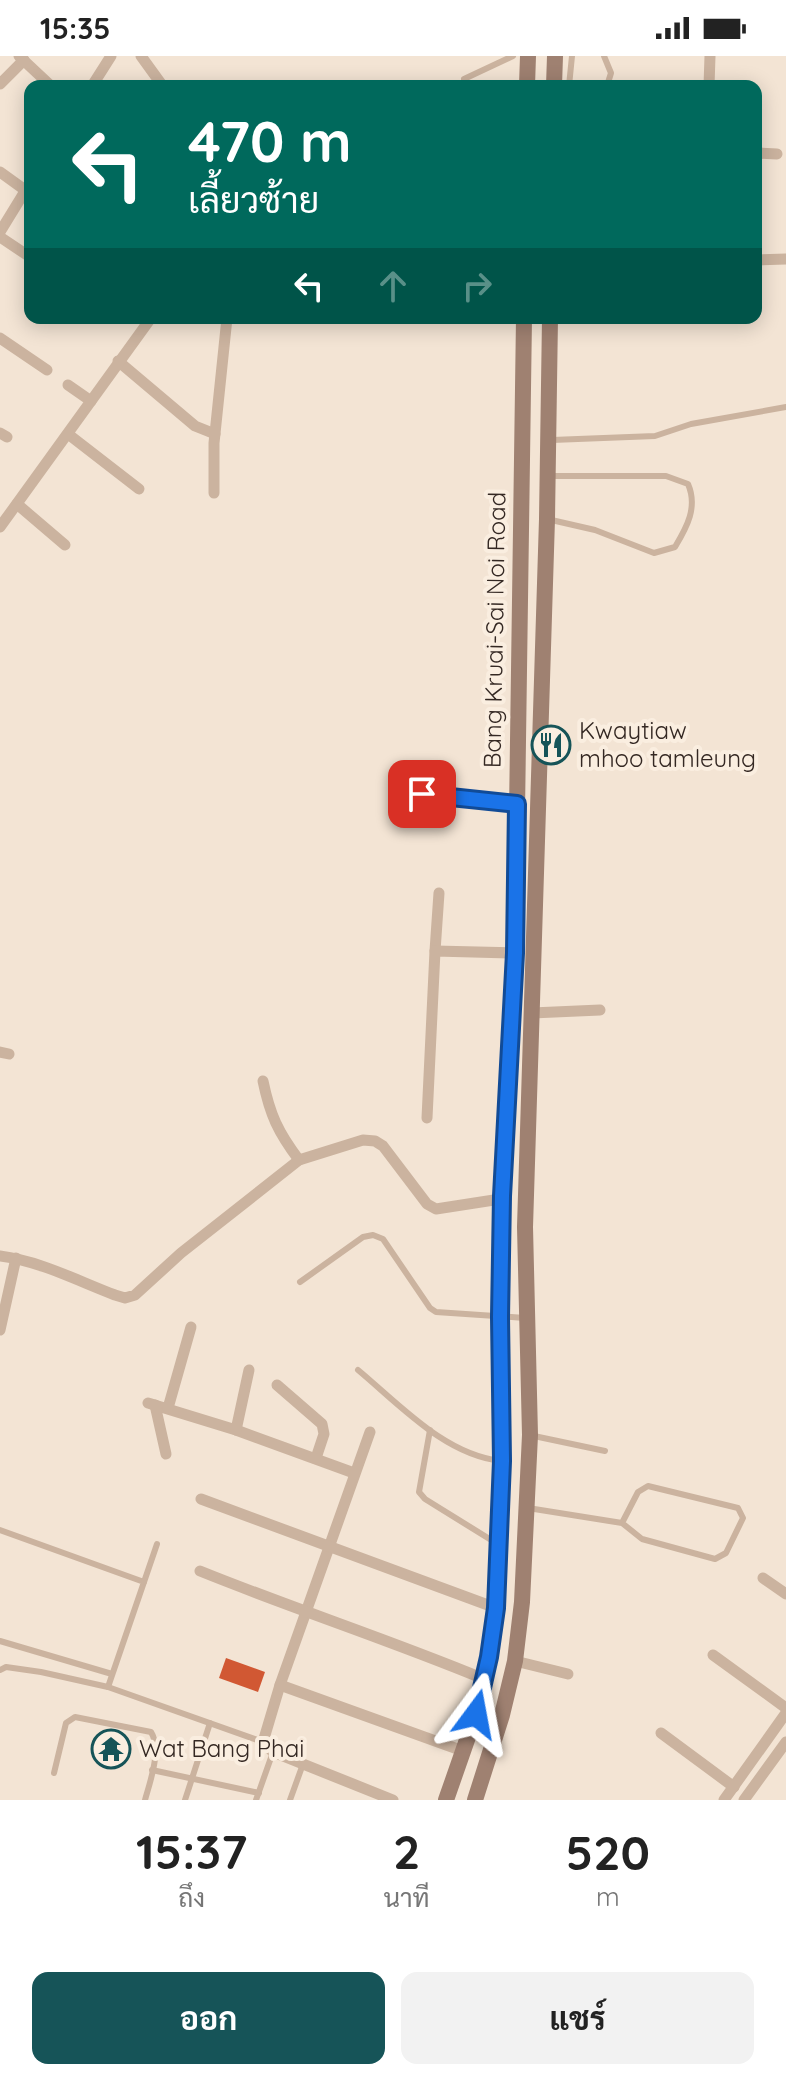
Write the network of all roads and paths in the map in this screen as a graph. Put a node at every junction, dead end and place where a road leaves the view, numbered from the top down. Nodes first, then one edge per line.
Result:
1 (111, 56) edge
2 (141, 56) edge
3 (513, 56) edge
4 (528, 56) edge
5 (555, 56) edge
6 (572, 56) edge
7 (604, 56) edge
8 (710, 56) edge
9 (22, 58) edge
10 (464, 79) dead end
11 (45, 80) edge
12 (96, 80) edge
13 (158, 80) edge
14 (527, 80) edge
15 (554, 80) edge
16 (570, 80) edge
17 (609, 80) edge
18 (709, 80) edge
19 (0, 84) edge
20 (762, 153) edge
21 (777, 154) dead end
22 (0, 172) edge
23 (24, 184) edge
24 (24, 193) edge
25 (0, 234) edge
26 (24, 252) edge
27 (786, 259) edge
28 (762, 260) edge
29 (146, 324) edge
30 (226, 324) edge
31 (524, 324) edge
32 (550, 324) edge
33 (0, 338) edge
34 (118, 361) junction
35 (47, 370) dead end
36 (68, 385) dead end
37 (91, 401) junction
38 (786, 407) edge
39 (68, 434) junction
40 (215, 434) junction
41 (548, 440) junction
42 (548, 476) junction
43 (139, 489) dead end
44 (214, 493) dead end
45 (17, 504) junction
46 (547, 519) junction
47 (0, 527) edge
48 (65, 545) dead end
49 (422, 794) dead end
50 (517, 804) junction
51 (439, 893) dead end
52 (435, 951) junction
53 (515, 953) junction
54 (600, 1010) dead end
55 (532, 1013) junction
56 (263, 1081) dead end
57 (427, 1118) dead end
58 (299, 1160) junction
59 (502, 1196) junction
60 (0, 1256) edge
61 (16, 1258) junction
62 (300, 1282) dead end
63 (500, 1317) junction
64 (525, 1318) junction
65 (191, 1327) dead end
66 (0, 1330) edge
67 (249, 1370) dead end
68 (358, 1370) dead end
69 (277, 1385) dead end
70 (168, 1408) junction
71 (236, 1430) junction
72 (430, 1430) junction
73 (370, 1432) dead end
74 (530, 1435) junction
75 (605, 1451) dead end
76 (166, 1454) dead end
77 (316, 1458) junction
78 (502, 1461) junction
79 (354, 1473) junction
80 (201, 1499) dead end
81 (526, 1507) junction
82 (622, 1523) junction
83 (0, 1530) edge
84 (157, 1544) dead end
85 (499, 1545) junction
86 (330, 1546) junction
87 (200, 1571) dead end
88 (763, 1578) dead end
89 (144, 1582) junction
90 (786, 1594) edge
91 (496, 1608) junction
92 (306, 1613) junction
93 (0, 1641) edge
94 (713, 1655) dead end
95 (515, 1661) junction
96 (0, 1670) edge
97 (112, 1674) junction
98 (568, 1674) dead end
99 (484, 1679) junction
100 (280, 1685) junction
101 (108, 1687) junction
102 (786, 1711) edge
103 (210, 1723) junction
104 (661, 1733) dead end
105 (263, 1742) junction
106 (786, 1742) edge
107 (463, 1751) junction
108 (273, 1752) junction
109 (303, 1764) junction
110 (152, 1770) junction
111 (54, 1773) dead end
112 (192, 1777) junction
113 (734, 1787) junction
114 (258, 1797) edge
115 (145, 1800) edge
116 (185, 1800) edge
117 (290, 1800) edge
118 (393, 1800) edge
119 (446, 1800) edge
120 (475, 1800) edge
121 (724, 1800) edge
122 (744, 1800) edge

1 - 12 street
2 - 13 street
3 - 10 lane
4 - 14 main road
5 - 15 main road
6 - 16 lane
7 - 17 lane
8 - 18 street
9 - 11 street
9 - 19 street
20 - 21 street
22 - 23 street
24 - 25 street
25 - 26 street
27 - 28 street
29 - 34 street
30 - 40 street
31 - 50 main road, Bang Kruai-Sai Noi Road
32 - 41 main road, Bang Kruai-Sai Noi Road
33 - 35 street
34 - 37 street
34 - 40 street
36 - 37 street
37 - 39 street
38 - 41 lane
39 - 43 street
39 - 45 street
40 - 44 street
41 - 42 main road, Bang Kruai-Sai Noi Road
42 - 46 main road, Bang Kruai-Sai Noi Road
42 - 46 lane
45 - 47 street
45 - 48 street
46 - 55 main road, Bang Kruai-Sai Noi Road
49 - 50 street
50 - 53 main road, Bang Kruai-Sai Noi Road
51 - 52 street
52 - 53 street
52 - 57 street
53 - 59 main road, Bang Kruai-Sai Noi Road
54 - 55 street
55 - 64 main road, Bang Kruai-Sai Noi Road
56 - 58 street
58 - 59 street
58 - 61 street
59 - 63 main road, Bang Kruai-Sai Noi Road
60 - 61 street
61 - 66 street
62 - 63 lane
63 - 64 lane
63 - 78 main road, Bang Kruai-Sai Noi Road
64 - 74 main road, Bang Kruai-Sai Noi Road
65 - 70 street
67 - 71 street
68 - 72 lane
69 - 77 street
70 - 71 street
70 - 76 street
71 - 77 street
72 - 78 lane
72 - 85 lane
73 - 79 street
74 - 75 lane
74 - 81 main road, Bang Kruai-Sai Noi Road
77 - 79 street
78 - 85 main road, Bang Kruai-Sai Noi Road
79 - 86 street
80 - 86 street
81 - 82 lane
81 - 95 main road, Bang Kruai-Sai Noi Road
82 - 82 lane
83 - 89 lane
84 - 89 lane
85 - 91 main road, Bang Kruai-Sai Noi Road
86 - 91 street
86 - 92 street
87 - 92 street
88 - 90 street
89 - 97 lane
91 - 99 main road, Bang Kruai-Sai Noi Road
92 - 99 street
92 - 100 street
93 - 97 lane
94 - 102 street
95 - 98 street
95 - 120 main road, Bang Kruai-Sai Noi Road
96 - 101 lane
97 - 101 lane
99 - 107 main road, Bang Kruai-Sai Noi Road
100 - 105 street
100 - 107 street
101 - 103 lane
102 - 113 street
103 - 105 lane
103 - 112 lane
104 - 113 street
105 - 108 street
106 - 122 street
107 - 119 main road, Bang Kruai-Sai Noi Road
108 - 109 street
108 - 114 lane
109 - 117 lane
109 - 118 street
110 - 111 lane
110 - 112 lane
110 - 115 lane
112 - 114 lane
112 - 116 lane
113 - 121 street

